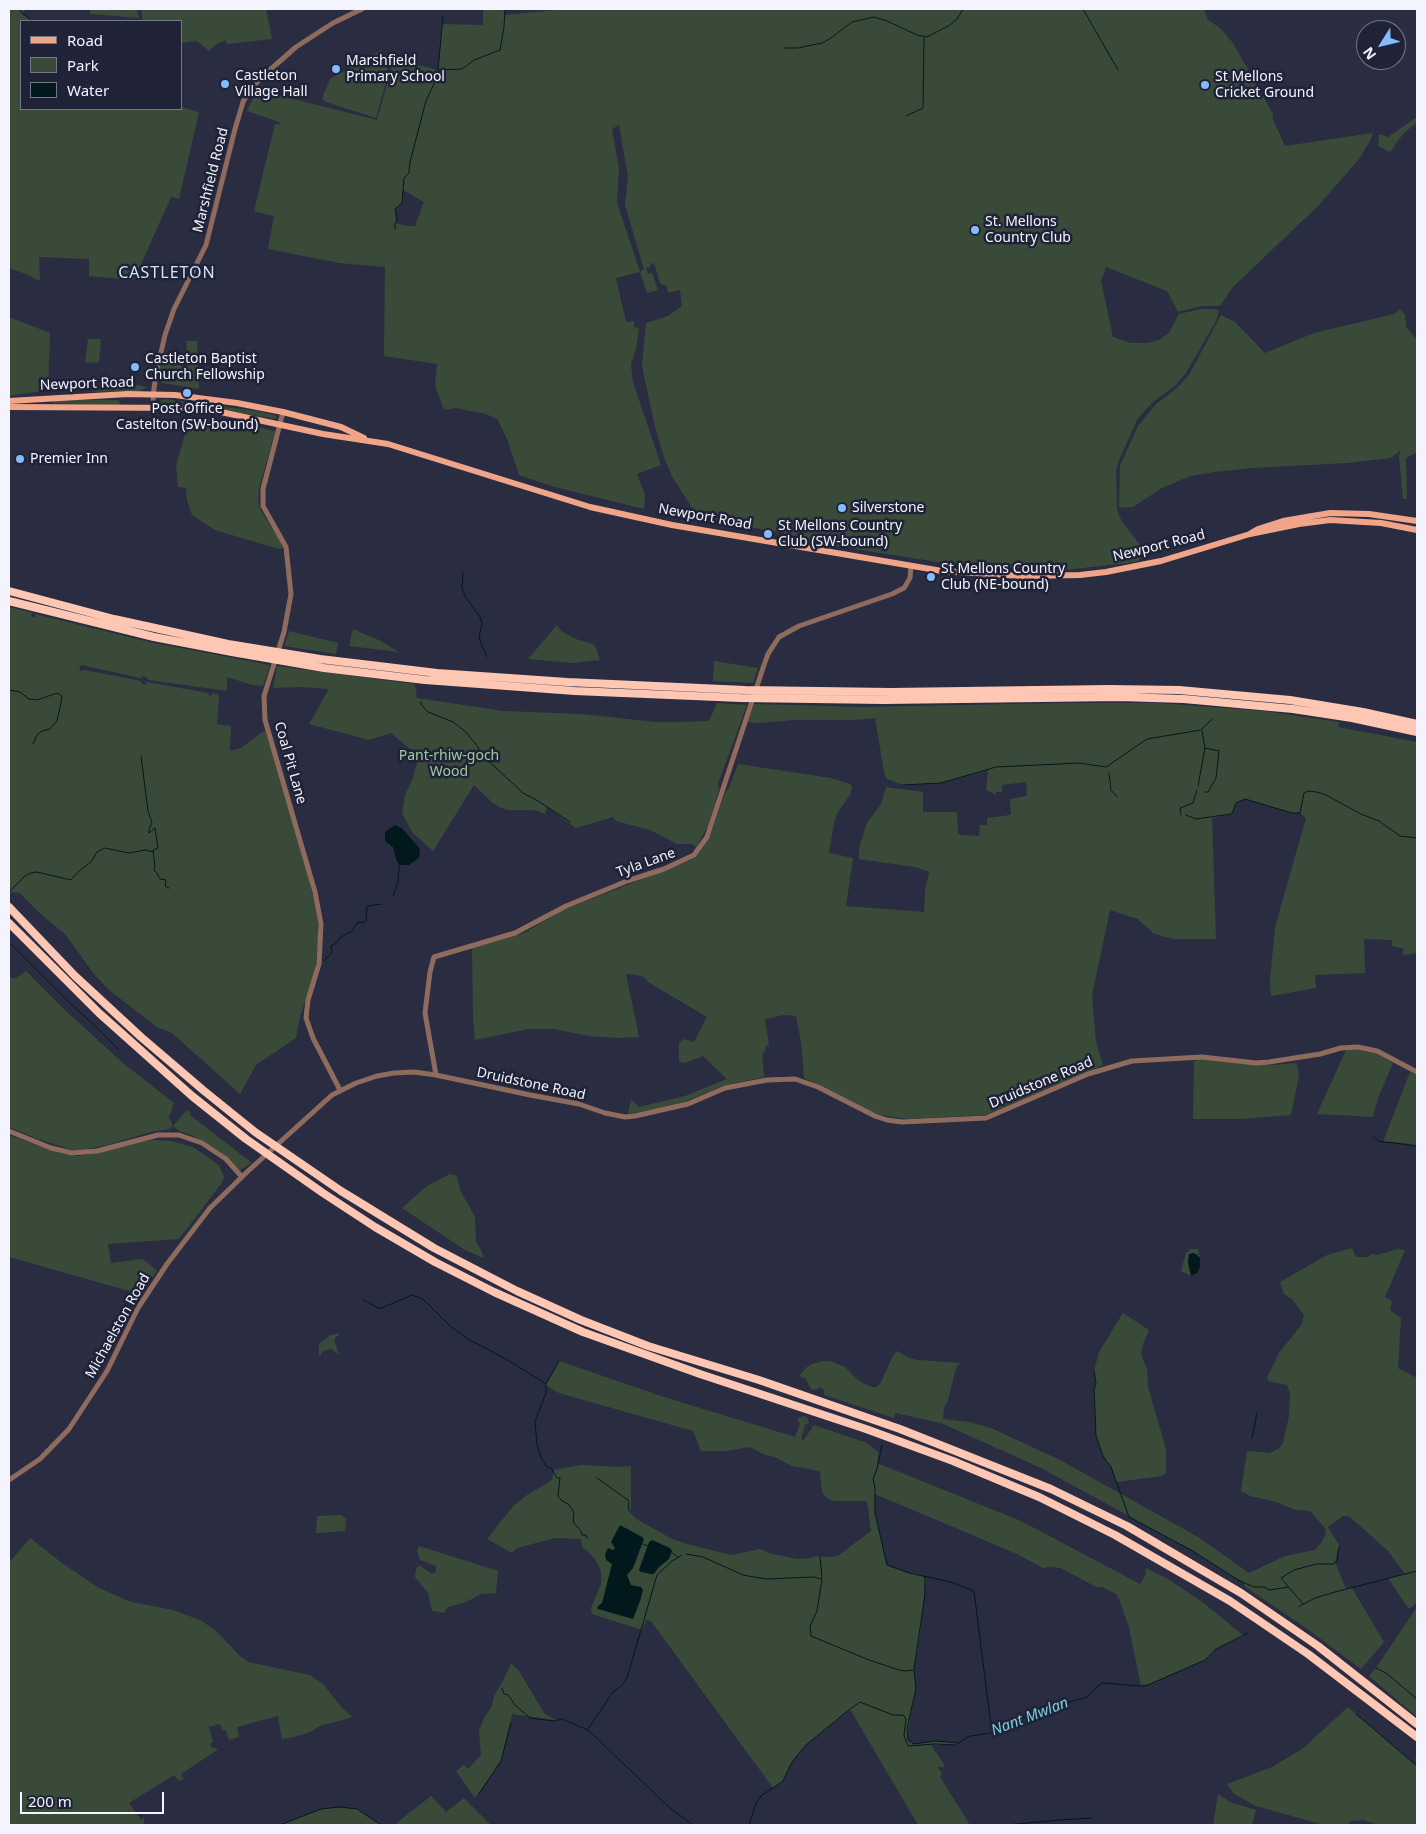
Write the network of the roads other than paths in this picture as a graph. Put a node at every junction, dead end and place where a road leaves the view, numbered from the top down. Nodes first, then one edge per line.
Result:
1 (362, 9) edge
2 (153, 396) junction
3 (9, 401) edge
4 (9, 407) edge
5 (154, 407) junction
6 (283, 412) junction
7 (280, 425) junction
8 (369, 441) junction
9 (1417, 521) edge
10 (1417, 530) edge
11 (1250, 534) junction
12 (911, 566) junction
13 (9, 591) edge
14 (9, 601) edge
15 (1417, 724) edge
16 (1417, 732) edge
17 (9, 907) edge
18 (9, 923) edge
19 (1417, 1072) edge
20 (436, 1075) junction
21 (340, 1090) junction
22 (9, 1131) edge
23 (242, 1176) junction
24 (9, 1480) edge
25 (1417, 1724) edge
26 (1417, 1737) edge

1 - 2 street, Marshfield Road
2 - 3 main road, Newport Road
2 - 5 street, Marshfield Road
2 - 6 main road, Newport Road
4 - 5 main road, Newport Road
5 - 7 main road, Newport Road
6 - 7 street, Coal Pit Lane
6 - 8 main road, Newport Road
7 - 8 main road, Newport Road
7 - 21 street, Coal Pit Lane
8 - 12 main road, Newport Road
9 - 11 main road, Newport Road
10 - 11 main road, Newport Road
11 - 12 main road, Newport Road
12 - 20 street, Tyla Lane
13 - 15 highway
14 - 16 highway
17 - 25 highway
18 - 26 highway
19 - 20 street, Druidstone Road
20 - 21 street, Druidstone Road
21 - 23 street, Druidstone Road
22 - 23 street
23 - 24 street, Michaelston Road

